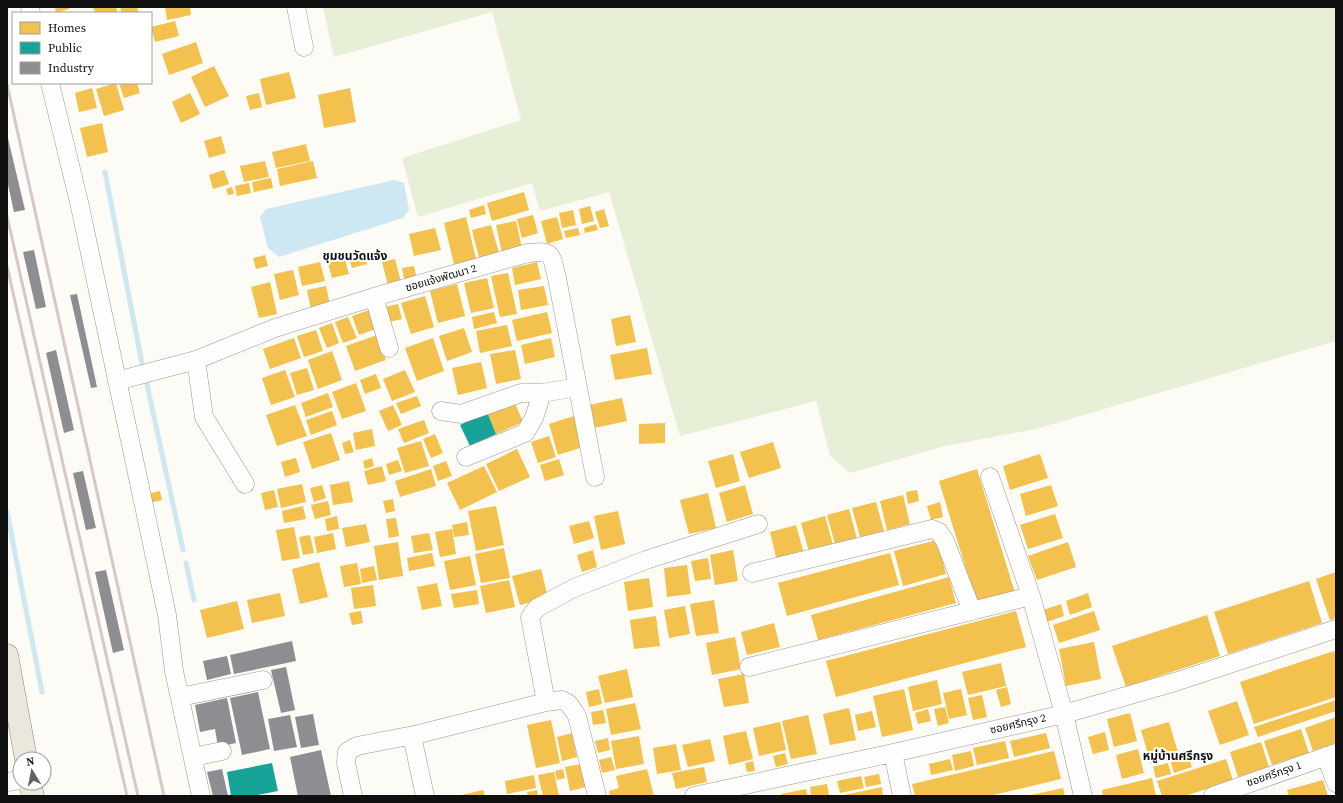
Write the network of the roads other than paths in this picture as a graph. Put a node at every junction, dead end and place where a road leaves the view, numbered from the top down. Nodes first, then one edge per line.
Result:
1 (296, 7) edge
2 (304, 47) dead end
3 (50, 84) edge
4 (374, 297) junction
5 (389, 348) dead end
6 (196, 360) junction
7 (118, 381) junction
8 (578, 387) junction
9 (542, 393) junction
10 (441, 411) dead end
11 (466, 457) dead end
12 (595, 477) dead end
13 (990, 477) dead end
14 (245, 484) dead end
15 (758, 524) dead end
16 (752, 573) dead end
17 (1031, 596) junction
18 (972, 611) junction
19 (1336, 629) edge
20 (7, 655) edge
21 (749, 667) dead end
22 (263, 680) dead end
23 (180, 697) junction
24 (546, 702) junction
25 (1064, 714) junction
26 (412, 736) junction
27 (25, 751) edge
28 (222, 751) dead end
29 (892, 753) junction
30 (1331, 754) edge
31 (193, 758) junction
32 (1336, 784) edge
33 (201, 796) edge
34 (353, 796) edge
35 (426, 796) edge
36 (597, 796) edge
37 (694, 796) edge
38 (902, 796) edge
39 (1083, 796) edge
40 (1213, 796) edge

1 - 2 street
3 - 7 street
4 - 5 street
4 - 6 street, ซอยแจ้งพัฒนา 2
4 - 8 street, ซอยแจ้งพัฒนา 2
6 - 7 street, ซอยแจ้งพัฒนา 2
6 - 14 street
7 - 23 street
8 - 9 street
8 - 12 street, ซอยแจ้งพัฒนา 2
9 - 10 street
9 - 11 street
13 - 17 street
15 - 24 street
16 - 18 street
17 - 18 street
17 - 25 street
18 - 21 street
19 - 25 street, ซอยศรีกรุง 2
20 - 27 main road
22 - 23 street
23 - 31 street
24 - 26 street
24 - 36 street
25 - 29 street, ซอยศรีกรุง 2
25 - 39 street
26 - 34 street
26 - 35 street
28 - 31 street
29 - 37 street, ซอยศรีกรุง 2
29 - 38 street
30 - 32 street
30 - 40 street, ซอยศรีกรุง 1
31 - 33 street

